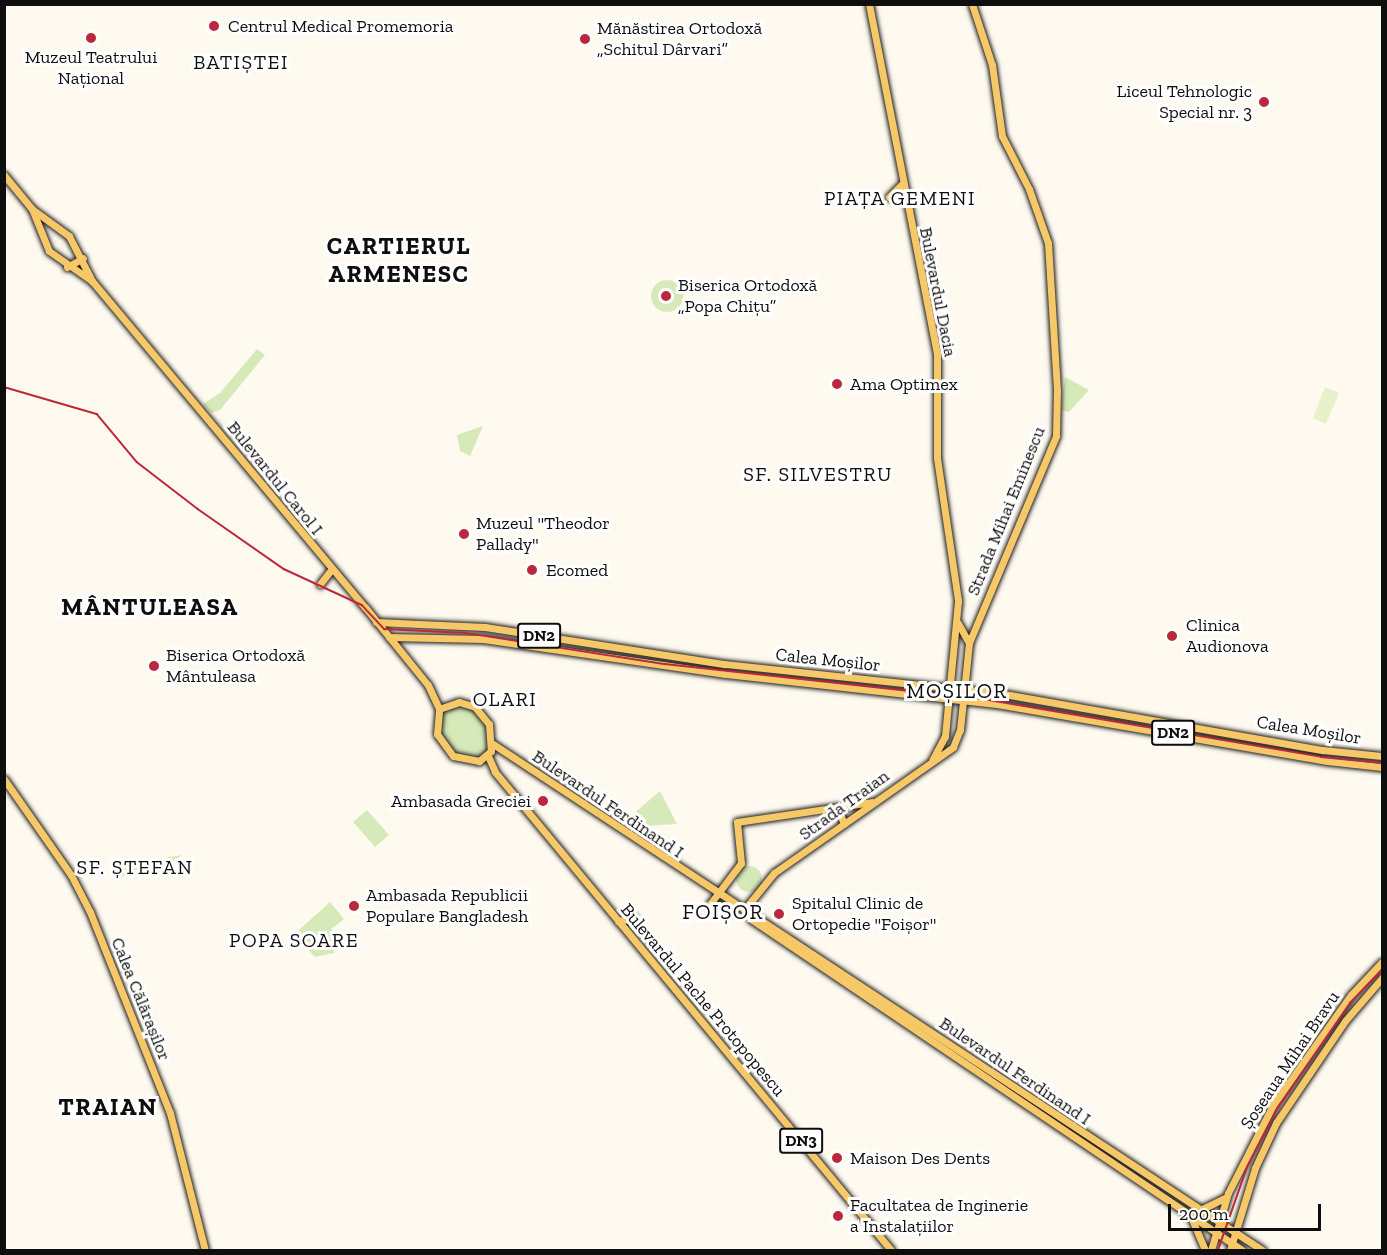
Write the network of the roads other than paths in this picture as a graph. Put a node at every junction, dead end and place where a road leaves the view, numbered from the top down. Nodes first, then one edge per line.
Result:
1 (869, 4) edge
2 (972, 4) edge
3 (4, 175) edge
4 (902, 184) junction
5 (889, 197) dead end
6 (32, 208) junction
7 (83, 258) junction
8 (67, 267) junction
9 (92, 281) junction
10 (331, 570) junction
11 (320, 584) dead end
12 (376, 622) junction
13 (958, 622) junction
14 (976, 625) junction
15 (389, 637) junction
16 (415, 637) junction
17 (956, 641) junction
18 (969, 643) junction
19 (401, 652) junction
20 (950, 694) junction
21 (964, 695) junction
22 (442, 706) junction
23 (493, 744) junction
24 (489, 755) junction
25 (507, 755) junction
26 (1383, 756) edge
27 (932, 760) junction
28 (479, 761) junction
29 (1383, 766) edge
30 (492, 769) junction
31 (4, 779) edge
32 (877, 800) junction
33 (838, 809) junction
34 (844, 824) junction
35 (720, 897) junction
36 (744, 910) junction
37 (634, 918) dead end
38 (618, 921) junction
39 (1383, 962) edge
40 (1383, 978) edge
41 (1082, 1137) junction
42 (1228, 1193) junction
43 (1182, 1200) junction
44 (1198, 1211) junction
45 (1189, 1213) junction
46 (1217, 1222) junction
47 (1214, 1232) junction
48 (1235, 1233) junction
49 (1231, 1247) edge
50 (205, 1251) edge
51 (891, 1251) edge
52 (1205, 1251) edge
53 (1210, 1251) edge
54 (1242, 1251) edge
55 (1262, 1251) edge

1 - 4 main road, Bulevardul Dacia
2 - 14 main road, Strada Mihai Eminescu
3 - 6 main road
4 - 5 main road
4 - 13 main road, Bulevardul Dacia
6 - 7 main road
6 - 8 main road
7 - 8 main road
7 - 9 main road
8 - 9 main road
9 - 10 main road, Bulevardul Carol I
10 - 11 main road
10 - 12 main road, Bulevardul Carol I
12 - 15 main road, Bulevardul Carol I
12 - 20 main road, Calea Moșilor / DN2
13 - 14 main road
13 - 17 main road, Bulevardul Dacia
13 - 18 main road, Bulevardul Dacia
14 - 18 main road, Strada Mihai Eminescu
15 - 16 main road, Calea Moșilor / DN2
15 - 19 main road, Bulevardul Carol I
16 - 19 main road
16 - 20 main road, Calea Moșilor / DN2
17 - 18 main road
17 - 20 main road, Bulevardul Dacia
18 - 21 main road
19 - 22 main road, Bulevardul Carol I
20 - 21 main road, Calea Moșilor / DN2
20 - 21 main road, Calea Moșilor / DN2
20 - 27 main road, Strada Traian
21 - 26 main road, Calea Moșilor / DN2
21 - 27 main road, Strada Traian
21 - 29 main road, Calea Moșilor / DN2
22 - 23 main road
22 - 28 main road, DN3
23 - 24 main road
23 - 25 main road, Bulevardul Ferdinand I
24 - 25 main road, Bulevardul Ferdinand I
24 - 28 main road
24 - 30 main road, Bulevardul Pache Protopopescu / DN3
25 - 35 main road, Bulevardul Ferdinand I
27 - 32 main road, Strada Traian
28 - 30 main road, Bulevardul Pache Protopopescu / DN3
30 - 38 main road, Bulevardul Pache Protopopescu / DN3
31 - 50 main road, Calea Călărașilor
32 - 33 main road
32 - 34 main road, Strada Traian
33 - 34 main road
33 - 35 main road
34 - 36 main road, Strada Traian
35 - 36 main road, Bulevardul Ferdinand I
35 - 36 main road
36 - 41 main road, Bulevardul Ferdinand I
37 - 38 main road
38 - 51 main road, Bulevardul Pache Protopopescu / DN3
39 - 42 main road, Șoseaua Mihai Bravu
40 - 48 main road, Șoseaua Mihai Bravu
41 - 43 main road, Bulevardul Ferdinand I
41 - 45 main road, Bulevardul Ferdinand I
42 - 44 main road
42 - 46 main road, Șoseaua Mihai Bravu
43 - 44 main road, Bulevardul Ferdinand I
43 - 45 main road
44 - 46 main road, Bulevardul Ferdinand I
45 - 47 main road, Bulevardul Ferdinand I
45 - 52 main road
46 - 47 main road, Șoseaua Mihai Bravu
46 - 48 main road, Bulevardul Ferdinand I
47 - 49 main road, Bulevardul Ferdinand I
47 - 53 main road, Șoseaua Mihai Bravu
48 - 49 main road, Șoseaua Mihai Bravu
48 - 55 main road, Bulevardul Ferdinand I
49 - 54 main road, Bulevardul Ferdinand I

